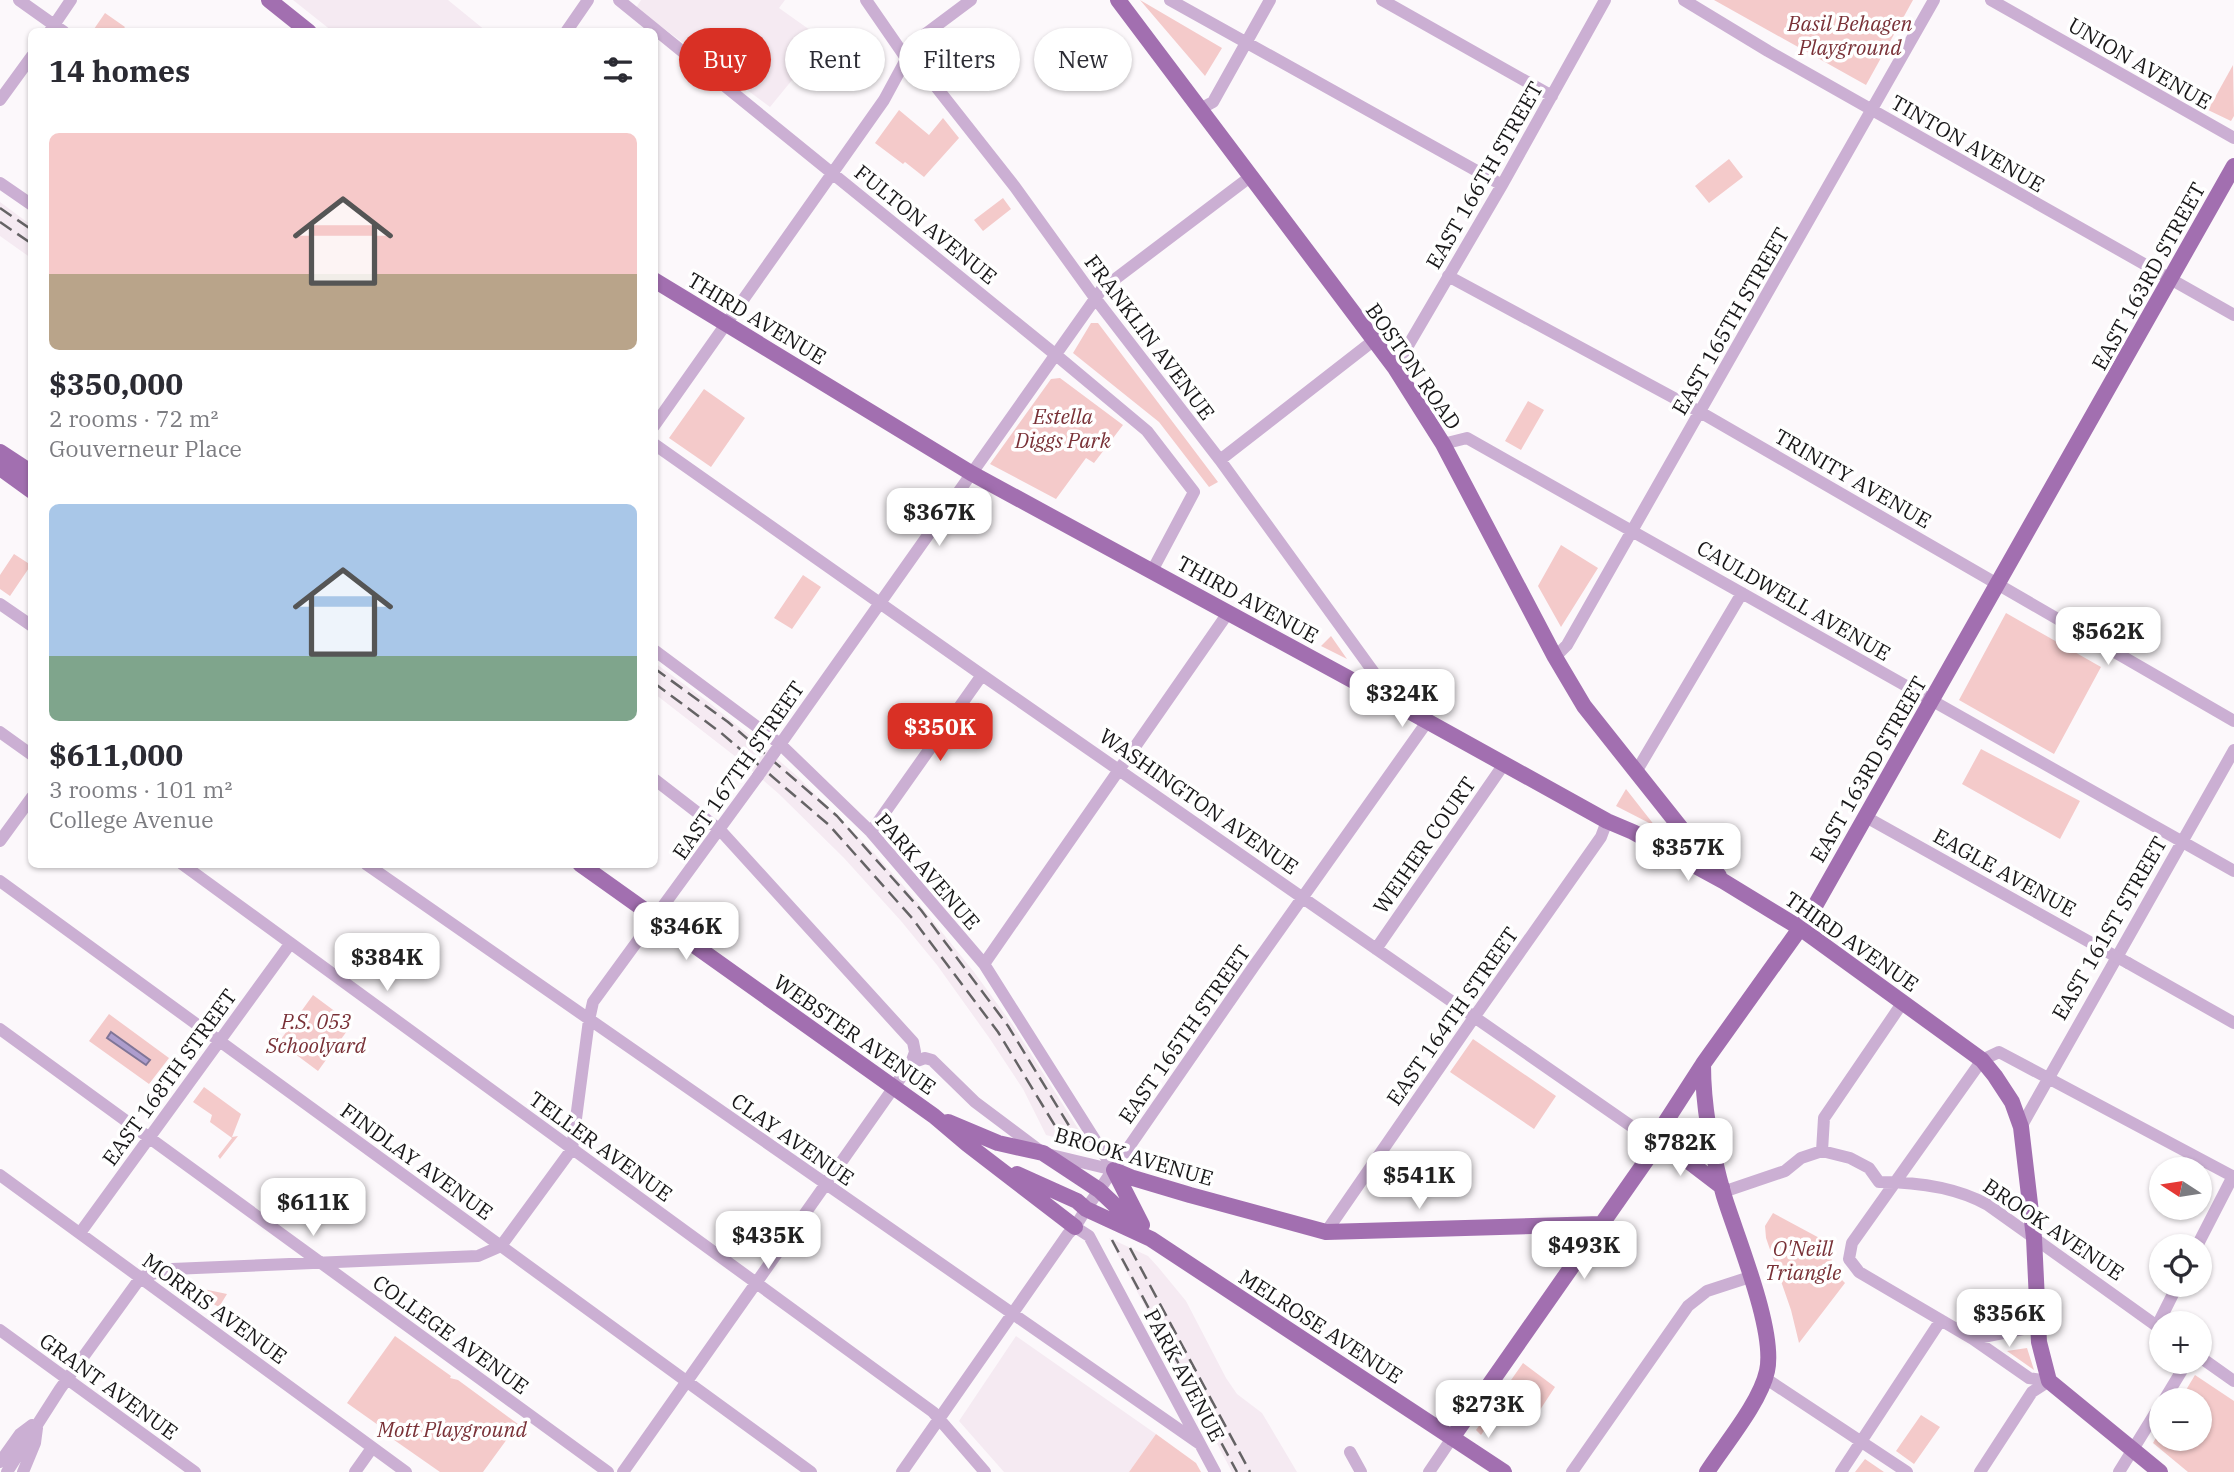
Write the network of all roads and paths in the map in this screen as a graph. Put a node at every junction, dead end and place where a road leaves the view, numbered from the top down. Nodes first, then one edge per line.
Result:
1 (19, 0) edge
2 (71, 0) edge
3 (270, 0) edge
4 (588, 0) edge
5 (619, 0) edge
6 (866, 0) edge
7 (971, 0) edge
8 (1118, 0) edge
9 (1170, 0) edge
10 (1270, 0) edge
11 (1382, 0) edge
12 (1605, 0) edge
13 (1684, 0) edge
14 (1934, 0) edge
15 (1991, 0) edge
16 (55, 28) edge
17 (57, 28) edge
18 (304, 28) edge
19 (568, 28) edge
20 (654, 28) edge
21 (933, 28) edge
22 (658, 32) edge
23 (1246, 42) junction
24 (899, 48) edge
25 (28, 62) edge
26 (899, 71) edge
27 (939, 91) edge
28 (1552, 96) junction
29 (0, 100) edge
30 (1200, 109) junction
31 (1871, 110) junction
32 (2234, 138) edge
33 (2234, 166) edge
34 (833, 173) junction
35 (1250, 177) junction
36 (0, 183) edge
37 (1502, 185) junction
38 (28, 202) edge
39 (1448, 276) junction
40 (2170, 280) junction
41 (658, 283) edge
42 (1095, 298) junction
43 (2234, 315) edge
44 (726, 325) junction
45 (1373, 341) junction
46 (1056, 355) junction
47 (1395, 368) junction
48 (1700, 412) junction
49 (658, 420) edge
50 (1443, 444) junction
51 (658, 447) edge
52 (0, 452) edge
53 (1220, 460) junction
54 (0, 468) edge
55 (28, 471) edge
56 (971, 473) junction
57 (28, 488) edge
58 (1633, 531) junction
59 (1152, 571) junction
60 (1998, 584) junction
61 (1742, 593) junction
62 (0, 604) edge
63 (880, 604) junction
64 (1228, 613) junction
65 (28, 623) edge
66 (658, 653) edge
67 (1555, 657) junction
68 (982, 675) junction
69 (1932, 701) junction
70 (1396, 704) junction
71 (2234, 721) edge
72 (1427, 722) junction
73 (0, 732) edge
74 (777, 749) junction
75 (2234, 750) edge
76 (28, 752) edge
77 (1504, 764) junction
78 (1119, 770) junction
79 (1636, 772) junction
80 (658, 782) edge
81 (28, 802) edge
82 (1667, 811) junction
83 (1866, 817) junction
84 (1607, 821) junction
85 (720, 830) junction
86 (871, 832) junction
87 (0, 841) edge
88 (2182, 841) junction
89 (1670, 853) junction
90 (187, 868) edge
91 (372, 868) edge
92 (586, 868) edge
93 (2234, 871) edge
94 (0, 881) edge
95 (1723, 881) junction
96 (1302, 898) junction
97 (656, 918) junction
98 (1800, 928) junction
99 (290, 944) junction
100 (1376, 949) junction
101 (984, 964) junction
102 (1903, 1002) junction
103 (1475, 1016) junction
104 (589, 1020) junction
105 (2234, 1023) edge
106 (0, 1029) edge
107 (220, 1041) junction
108 (1982, 1060) junction
109 (911, 1063) junction
110 (1703, 1064) junction
111 (2047, 1079) junction
112 (894, 1087) junction
113 (934, 1116) junction
114 (2021, 1127) junction
115 (149, 1138) junction
116 (1656, 1141) junction
117 (572, 1149) junction
118 (1822, 1151) junction
119 (1043, 1153) junction
120 (994, 1163) junction
121 (1114, 1170) junction
122 (0, 1175) edge
123 (2233, 1177) edge
124 (1897, 1182) junction
125 (825, 1184) junction
126 (1098, 1190) junction
127 (1723, 1190) junction
128 (1086, 1209) junction
129 (1601, 1224) junction
130 (1075, 1227) junction
131 (1326, 1232) junction
132 (80, 1233) junction
133 (2203, 1234) edge
134 (2034, 1238) junction
135 (1151, 1239) junction
136 (501, 1246) junction
137 (320, 1263) junction
138 (141, 1277) junction
139 (1750, 1277) junction
140 (756, 1283) junction
141 (1012, 1315) junction
142 (1941, 1320) junction
143 (2149, 1321) edge
144 (2038, 1326) junction
145 (0, 1330) edge
146 (1973, 1339) junction
147 (2212, 1365) edge
148 (1765, 1378) junction
149 (67, 1379) junction
150 (687, 1381) junction
151 (2049, 1381) junction
152 (2234, 1381) edge
153 (939, 1420) junction
154 (38, 1421) junction
155 (2149, 1425) edge
156 (1452, 1438) junction
157 (1862, 1442) junction
158 (1200, 1444) junction
159 (372, 1448) junction
160 (2133, 1451) junction
161 (1350, 1452) dead end
162 (0, 1462) edge
163 (7, 1472) edge
164 (23, 1472) edge
165 (195, 1472) edge
166 (355, 1472) edge
167 (406, 1472) edge
168 (608, 1472) edge
169 (623, 1472) edge
170 (811, 1472) edge
171 (902, 1472) edge
172 (985, 1472) edge
173 (1215, 1472) edge
174 (1361, 1472) edge
175 (1429, 1472) edge
176 (1504, 1472) edge
177 (1572, 1472) edge
178 (1707, 1472) edge
179 (1842, 1472) edge
180 (1907, 1472) edge
181 (1980, 1472) edge
182 (2119, 1472) edge
183 (2160, 1472) edge

1 - 16 street
2 - 17 street
3 - 18 main road
4 - 19 street
5 - 20 street, FULTON AVENUE
6 - 24 street, FRANKLIN AVENUE
7 - 21 street
8 - 30 main road, BOSTON ROAD
9 - 23 street
10 - 23 street
11 - 28 street
12 - 28 street, EAST 166TH STREET
13 - 31 street, TINTON AVENUE
14 - 31 street, EAST 165TH STREET
15 - 32 street, UNION AVENUE
22 - 34 street, FULTON AVENUE
23 - 30 street
23 - 37 street
25 - 29 street
26 - 34 street
27 - 42 street, FRANKLIN AVENUE
28 - 37 street, EAST 166TH STREET
30 - 35 main road, BOSTON ROAD
31 - 40 street, TINTON AVENUE
31 - 48 street, EAST 165TH STREET
33 - 40 main road, EAST 163RD STREET
34 - 44 street
34 - 46 street, FULTON AVENUE
35 - 42 street, EAST 167TH STREET
35 - 45 main road, BOSTON ROAD
36 - 38 street
37 - 39 street, EAST 166TH STREET
39 - 47 street, EAST 166TH STREET
39 - 48 street, TRINITY AVENUE
40 - 43 street, TINTON AVENUE
40 - 60 main road, EAST 163RD STREET
41 - 44 main road, THIRD AVENUE
42 - 46 street, EAST 167TH STREET
42 - 53 street, FRANKLIN AVENUE
44 - 49 street
44 - 56 main road, THIRD AVENUE
45 - 47 main road, BOSTON ROAD
45 - 53 street
46 - 56 street, EAST 167TH STREET
46 - 59 street, FULTON AVENUE
47 - 50 main road, BOSTON ROAD
48 - 58 street, EAST 165TH STREET
48 - 60 street, TRINITY AVENUE
50 - 58 street, CAULDWELL AVENUE
50 - 67 main road, BOSTON ROAD
51 - 63 street, WASHINGTON AVENUE
52 - 55 main road
53 - 70 street, FRANKLIN AVENUE
54 - 57 main road
56 - 59 main road, THIRD AVENUE
56 - 63 street, EAST 167TH STREET
58 - 61 street, CAULDWELL AVENUE
58 - 67 street, EAST 165TH STREET
59 - 64 main road, THIRD AVENUE
60 - 69 main road, EAST 163RD STREET
60 - 71 street, TRINITY AVENUE
61 - 69 street, CAULDWELL AVENUE
61 - 79 street
62 - 65 street
63 - 68 street, WASHINGTON AVENUE
63 - 74 street, EAST 167TH STREET
64 - 70 main road, THIRD AVENUE
64 - 78 street
66 - 74 street, PARK AVENUE
67 - 79 main road, BOSTON ROAD
68 - 78 street, WASHINGTON AVENUE
68 - 86 street
69 - 83 main road, EAST 163RD STREET
69 - 88 street, CAULDWELL AVENUE
70 - 72 main road, THIRD AVENUE
72 - 77 main road, THIRD AVENUE
72 - 96 street, EAST 165TH STREET
73 - 76 street
74 - 85 street, EAST 167TH STREET, bridge
74 - 86 street, PARK AVENUE
75 - 88 street, EAST 161ST STREET
77 - 84 main road, THIRD AVENUE
77 - 100 street, WEIHER COURT
78 - 96 street, WASHINGTON AVENUE
78 - 101 street
79 - 82 main road, BOSTON ROAD
80 - 85 street
81 - 87 street
82 - 89 main road, BOSTON ROAD
82 - 95 main road, BOSTON ROAD
83 - 98 main road, EAST 163RD STREET
83 - 105 street, EAGLE AVENUE, bridge
84 - 89 main road, THIRD AVENUE
84 - 103 street, EAST 164TH STREET
85 - 97 street, EAST 167TH STREET
85 - 109 street
86 - 101 street, PARK AVENUE
88 - 93 street, CAULDWELL AVENUE
88 - 111 street, EAST 161ST STREET
89 - 95 main road, THIRD AVENUE
90 - 99 street, TELLER AVENUE
91 - 104 street, CLAY AVENUE
92 - 97 main road, WEBSTER AVENUE
94 - 107 street, FINDLAY AVENUE
95 - 98 main road, THIRD AVENUE
96 - 100 street, WASHINGTON AVENUE
96 - 121 street, EAST 165TH STREET
97 - 104 street, EAST 167TH STREET
97 - 112 main road, WEBSTER AVENUE
98 - 102 main road, THIRD AVENUE
98 - 110 main road, EAST 163RD STREET
99 - 107 street, EAST 168TH STREET
99 - 117 street, TELLER AVENUE
100 - 103 street, WASHINGTON AVENUE
101 - 121 street, PARK AVENUE
102 - 108 main road, THIRD AVENUE
102 - 118 street
103 - 116 street, WASHINGTON AVENUE
103 - 131 street, EAST 164TH STREET
104 - 117 street, EAST 167TH STREET
104 - 125 street, CLAY AVENUE
106 - 115 street, COLLEGE AVENUE
107 - 115 street, EAST 168TH STREET
107 - 136 street, FINDLAY AVENUE
108 - 111 street
108 - 114 main road, THIRD AVENUE
108 - 124 street
109 - 112 street
109 - 119 street, BROOK AVENUE
110 - 116 main road, EAST 163RD STREET
110 - 127 main road
111 - 114 street, EAST 161ST STREET
111 - 123 street
112 - 113 main road, WEBSTER AVENUE
112 - 125 street
113 - 119 main road, WEBSTER AVENUE
113 - 120 main road, WEBSTER AVENUE
114 - 134 main road, THIRD AVENUE
115 - 132 street, EAST 168TH STREET
115 - 137 street, COLLEGE AVENUE
116 - 127 main road, WASHINGTON AVENUE
116 - 129 main road, EAST 163RD STREET
117 - 136 street, EAST 167TH STREET
117 - 140 street, TELLER AVENUE
118 - 124 street, BROOK AVENUE
118 - 127 street
119 - 121 street, BROOK AVENUE
119 - 126 main road, WEBSTER AVENUE
120 - 128 main road, WEBSTER AVENUE
120 - 130 main road, WEBSTER AVENUE
121 - 126 street, EAST 165TH STREET
121 - 131 main road, BROOK AVENUE
121 - 135 main road
122 - 132 street, MORRIS AVENUE
123 - 133 street
124 - 134 street, BROOK AVENUE
124 - 142 street
125 - 140 street
125 - 141 street, CLAY AVENUE
126 - 128 street, EAST 165TH STREET
126 - 135 main road, MELROSE AVENUE
127 - 139 main road
128 - 130 street, EAST 165TH STREET
128 - 135 main road, MELROSE AVENUE
129 - 131 main road, BROOK AVENUE
129 - 156 main road, EAST 163RD STREET
130 - 141 street, EAST 165TH STREET
130 - 158 street, PARK AVENUE
132 - 138 street, MORRIS AVENUE
134 - 143 street, BROOK AVENUE
134 - 144 main road, THIRD AVENUE
135 - 156 main road, MELROSE AVENUE
136 - 137 street
136 - 150 street, FINDLAY AVENUE
137 - 138 street
137 - 168 street, COLLEGE AVENUE
138 - 149 street
138 - 159 street, MORRIS AVENUE
139 - 148 main road
139 - 177 street
140 - 150 street
140 - 153 street, TELLER AVENUE
141 - 153 street, EAST 165TH STREET
141 - 158 street, CLAY AVENUE
142 - 146 street
142 - 157 street
144 - 146 street
144 - 151 main road, THIRD AVENUE
145 - 149 street, GRANT AVENUE
146 - 151 street
147 - 152 street
148 - 157 street
148 - 178 main road
149 - 154 street
149 - 165 street, GRANT AVENUE
150 - 169 street
150 - 170 street, FINDLAY AVENUE
151 - 160 main road
151 - 181 street
153 - 171 street, EAST 165TH STREET
153 - 172 street, TELLER AVENUE
154 - 162 street
154 - 163 street
154 - 164 street
155 - 160 street
156 - 175 street, EAST 163RD STREET
156 - 176 main road, MELROSE AVENUE
157 - 179 street
157 - 180 street
158 - 173 street, PARK AVENUE
159 - 166 street
159 - 167 street, MORRIS AVENUE
160 - 182 street
160 - 183 main road
161 - 174 street

